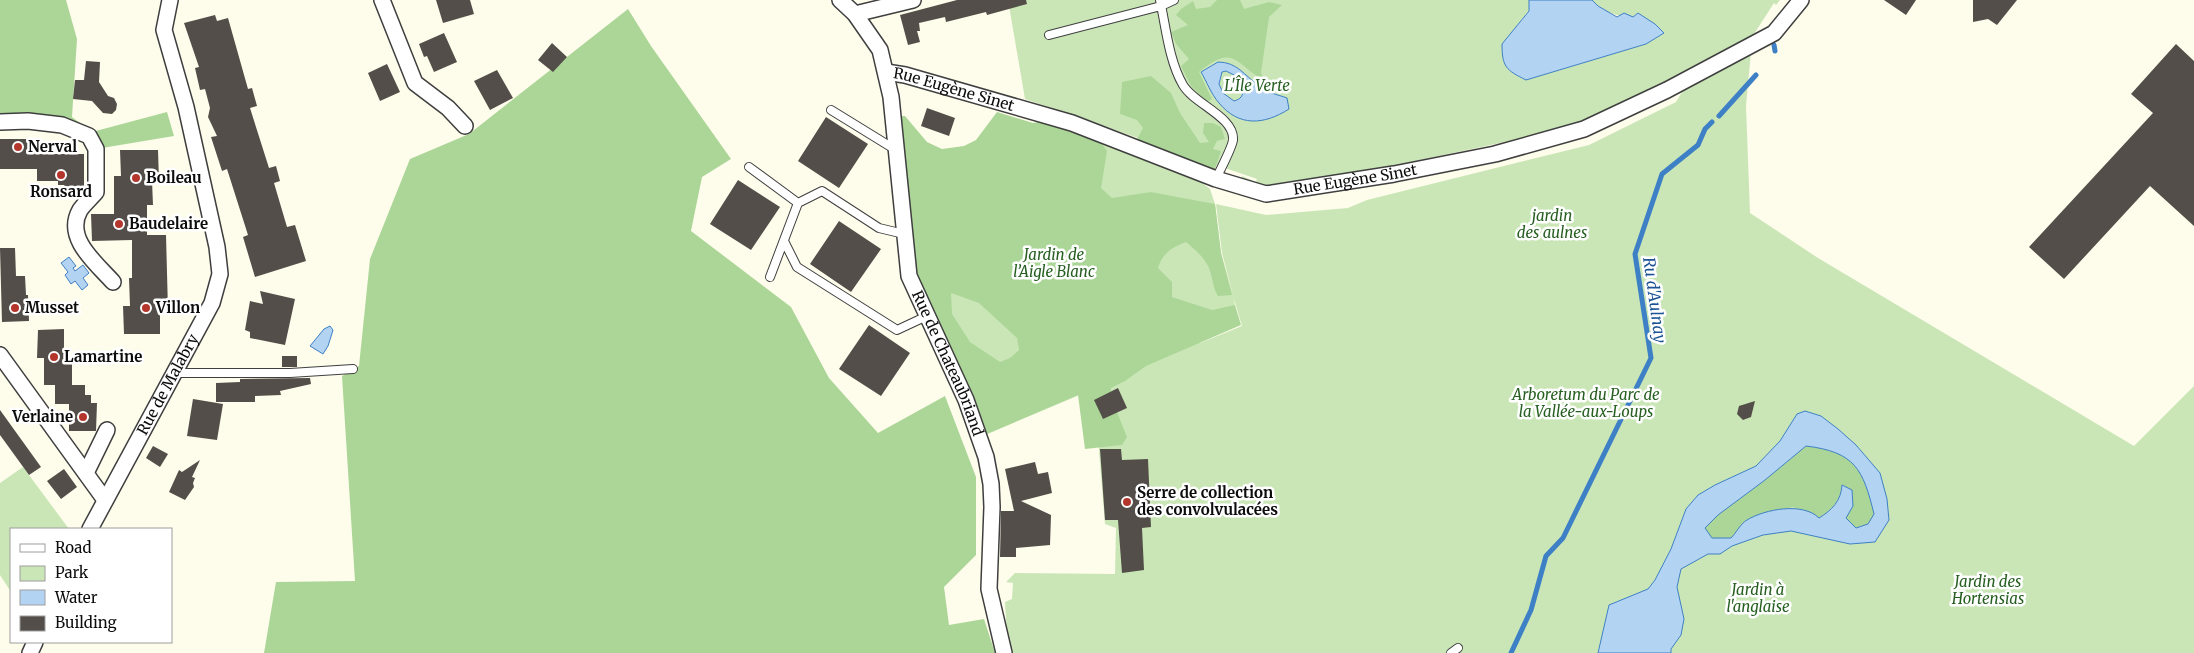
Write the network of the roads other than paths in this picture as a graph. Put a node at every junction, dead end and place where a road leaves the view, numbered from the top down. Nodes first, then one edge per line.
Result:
1 (170, 0) edge
2 (840, 0) edge
3 (913, 0) edge
4 (1174, 0) edge
5 (1801, 0) edge
6 (383, 2) edge
7 (1160, 3) edge
8 (856, 14) junction
9 (1049, 35) dead end
10 (886, 72) junction
11 (832, 110) dead end
12 (0, 122) edge
13 (465, 126) dead end
14 (896, 150) junction
15 (749, 167) dead end
16 (1216, 179) junction
17 (798, 203) junction
18 (904, 234) junction
19 (784, 241) junction
20 (770, 277) dead end
21 (113, 282) dead end
22 (927, 316) junction
23 (0, 355) edge
24 (353, 369) dead end
25 (173, 373) junction
26 (107, 430) dead end
27 (86, 473) junction
28 (105, 500) junction
29 (91, 528) edge
30 (1004, 653) edge

1 - 25 street, Rue de Malabry
2 - 8 street, Rue de Chateaubriand
3 - 8 street
4 - 7 lane
5 - 16 street, Rue Eugène Sinet
6 - 13 street
7 - 9 lane
7 - 16 lane
8 - 10 street, Rue de Chateaubriand
10 - 14 street, Rue de Chateaubriand
10 - 16 street, Rue Eugène Sinet
11 - 14 lane
12 - 21 street
14 - 18 street, Rue de Chateaubriand
15 - 17 lane
17 - 18 lane
17 - 19 lane
18 - 22 street, Rue de Chateaubriand
19 - 20 lane
19 - 22 lane
22 - 30 street, Rue de Chateaubriand
23 - 27 street
24 - 25 lane
25 - 28 street, Rue de Malabry
26 - 27 street
27 - 28 street
28 - 29 street, Rue de Malabry

